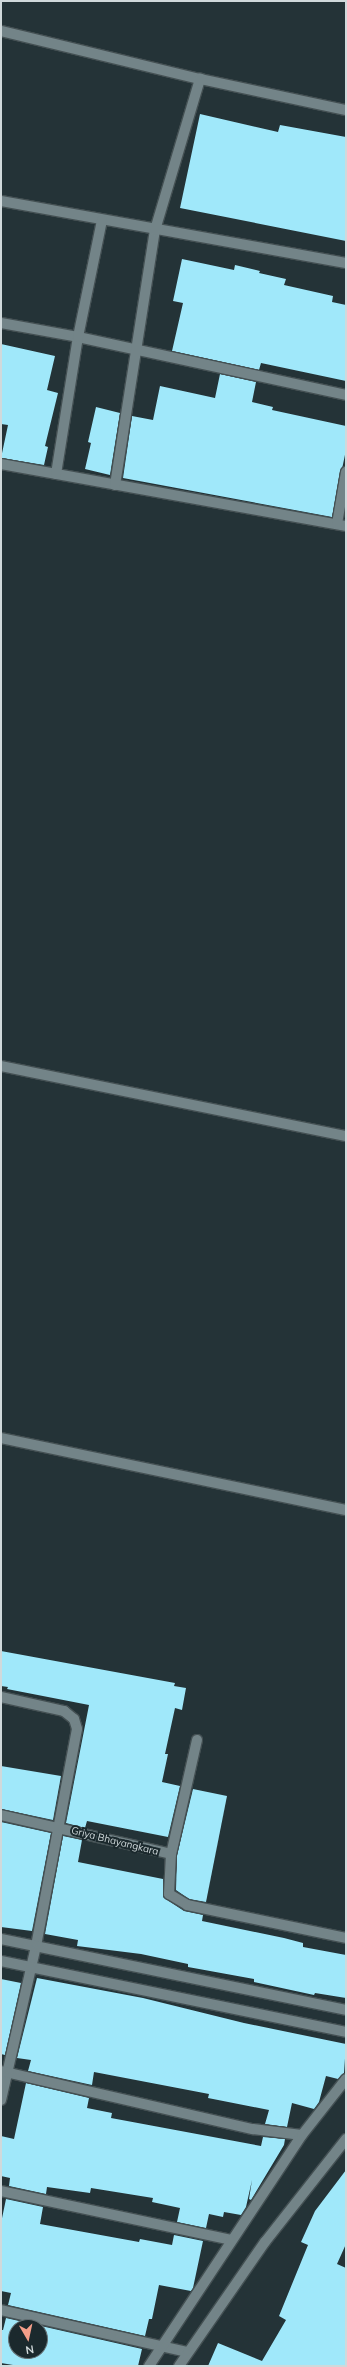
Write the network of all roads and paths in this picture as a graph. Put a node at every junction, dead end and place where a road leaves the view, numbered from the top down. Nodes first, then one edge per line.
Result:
1 (1, 32) edge
2 (200, 79) junction
3 (346, 110) edge
4 (1, 201) edge
5 (102, 220) junction
6 (156, 230) junction
7 (346, 263) edge
8 (1, 322) edge
9 (78, 337) junction
10 (137, 351) junction
11 (346, 395) edge
12 (1, 464) edge
13 (346, 472) edge
14 (56, 474) junction
15 (114, 484) junction
16 (341, 525) edge
17 (1, 1066) edge
18 (346, 1136) edge
19 (1, 1438) edge
20 (346, 1510) edge
21 (1, 1697) edge
22 (197, 1740) dead end
23 (1, 1815) edge
24 (60, 1827) junction
25 (171, 1854) junction
26 (346, 1938) edge
27 (1, 1939) edge
28 (32, 1958) junction
29 (1, 1960) edge
30 (346, 2010) edge
31 (346, 2032) edge
32 (4, 2071) edge
33 (346, 2079) edge
34 (1, 2100) edge
35 (302, 2135) junction
36 (346, 2139) edge
37 (1, 2191) edge
38 (231, 2240) junction
39 (1, 2310) edge
40 (161, 2346) junction
41 (187, 2352) junction
42 (149, 2366) edge
43 (179, 2366) edge

1 - 2 street
2 - 3 street
2 - 6 street
4 - 5 street
5 - 6 street
5 - 9 street
6 - 7 street
6 - 10 street
8 - 9 street
9 - 10 street
9 - 14 street
10 - 11 street
10 - 15 street
12 - 14 street
13 - 16 street
14 - 15 street
15 - 16 street
17 - 18 street
19 - 20 street
21 - 24 street, Griya Bhayangkara
22 - 25 street
23 - 24 street, Griya Bhayangkara
24 - 25 street, Griya Bhayangkara
24 - 28 street
25 - 26 street
27 - 28 street
28 - 29 street
28 - 30 street
28 - 31 street
28 - 32 street
32 - 34 street
32 - 35 street
33 - 35 street
35 - 38 street
36 - 41 street
37 - 38 street
38 - 40 street
39 - 40 street
40 - 41 street
40 - 42 street
41 - 43 street

